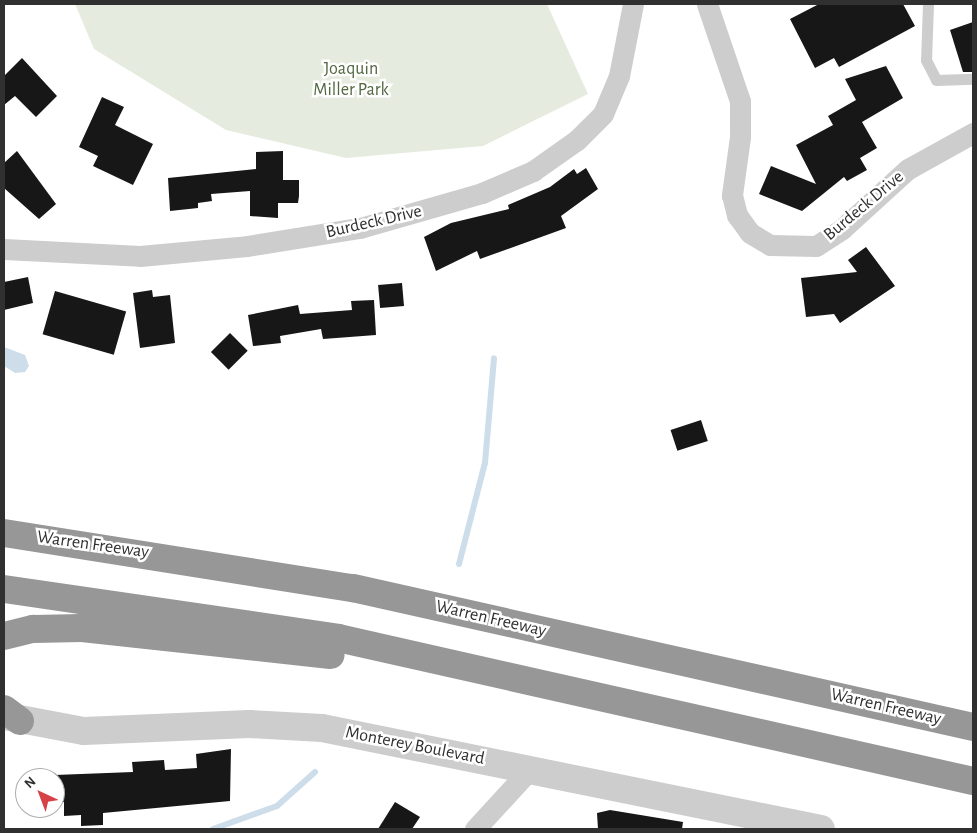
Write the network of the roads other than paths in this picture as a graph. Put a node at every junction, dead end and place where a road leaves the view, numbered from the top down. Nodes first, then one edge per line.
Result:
1 (633, 4) edge
2 (707, 4) edge
3 (928, 4) edge
4 (973, 79) edge
5 (973, 132) edge
6 (4, 249) edge
7 (4, 533) edge
8 (4, 589) edge
9 (6, 636) edge
10 (534, 680) junction
11 (9, 715) edge
12 (973, 727) edge
13 (531, 768) junction
14 (973, 781) edge
15 (475, 829) edge
16 (821, 829) edge

1 - 6 street, Burdeck Drive
2 - 5 street, Burdeck Drive
3 - 4 lane
7 - 12 highway, Warren Freeway
8 - 10 highway
9 - 10 highway
10 - 14 highway
11 - 13 street, Monterey Boulevard
13 - 15 street
13 - 16 street, Monterey Boulevard

